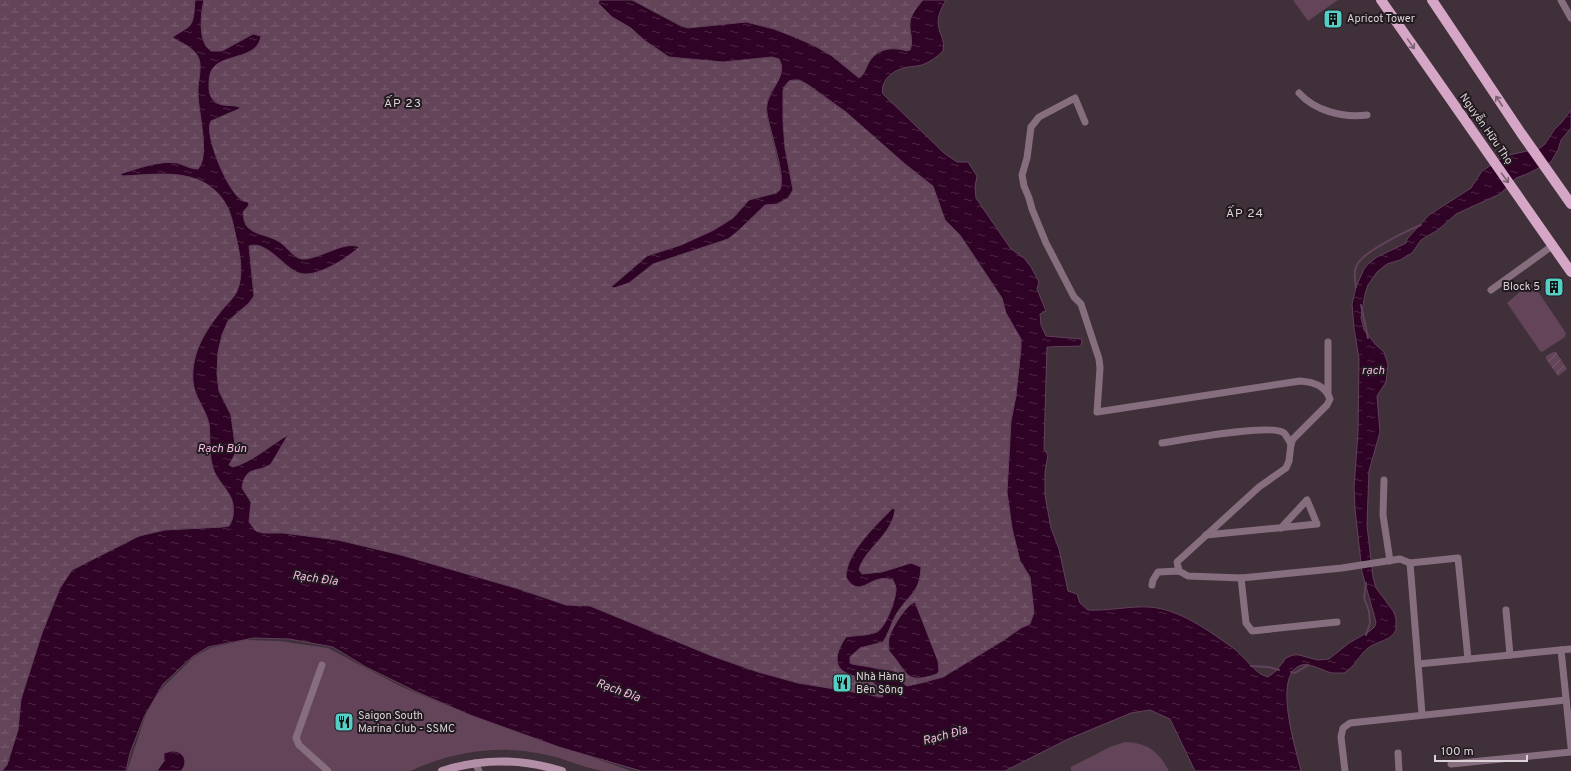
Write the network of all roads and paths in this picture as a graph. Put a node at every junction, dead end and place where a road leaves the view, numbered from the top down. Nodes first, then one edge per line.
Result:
1 (1381, 0) edge
2 (1432, 0) edge
3 (1560, 0) edge
4 (1571, 18) edge
5 (1298, 93) dead end
6 (1367, 115) dead end
7 (1085, 122) dead end
8 (1571, 204) edge
9 (1552, 246) junction
10 (1571, 272) edge
11 (1490, 290) dead end
12 (1328, 342) dead end
13 (1328, 392) junction
14 (1162, 443) dead end
15 (1291, 444) junction
16 (1384, 480) dead end
17 (1281, 528) junction
18 (1206, 535) junction
19 (1390, 561) junction
20 (1410, 563) junction
21 (1179, 571) junction
22 (1241, 578) junction
23 (1152, 585) dead end
24 (1506, 610) dead end
25 (1337, 622) dead end
26 (1571, 649) edge
27 (1561, 650) junction
28 (1510, 655) junction
29 (1468, 659) junction
30 (1418, 664) junction
31 (322, 666) dead end
32 (1566, 700) junction
33 (1422, 714) junction
34 (1571, 747) edge
35 (1571, 752) edge
36 (1398, 753) dead end
37 (475, 763) junction
38 (1451, 764) dead end
39 (328, 771) edge
40 (442, 771) edge
41 (479, 771) edge
42 (562, 771) edge
43 (1346, 771) edge
44 (1399, 771) edge

1 -> 9 main road, Nguyễn Hữu Thọ
8 -> 2 main road
3 - 4 street
5 - 6 street
7 - 13 street
9 - 10 main road, Nguyễn Hữu Thọ
9 - 11 street
12 - 13 street
13 - 15 street
14 - 15 street
15 - 18 street
16 - 19 street
17 - 17 street
17 - 18 street
18 - 21 street
19 - 20 street
19 - 22 street
20 - 29 street
20 - 30 street
21 - 22 street
21 - 23 street
22 - 25 street
24 - 28 street
26 - 27 street
27 - 28 street
27 - 32 street
28 - 29 street
29 - 30 street
30 - 33 street
31 - 39 street
32 - 33 street
32 - 34 street
33 - 43 street
35 - 38 street
36 - 44 street
37 - 40 main road
37 - 41 street
37 - 42 main road

